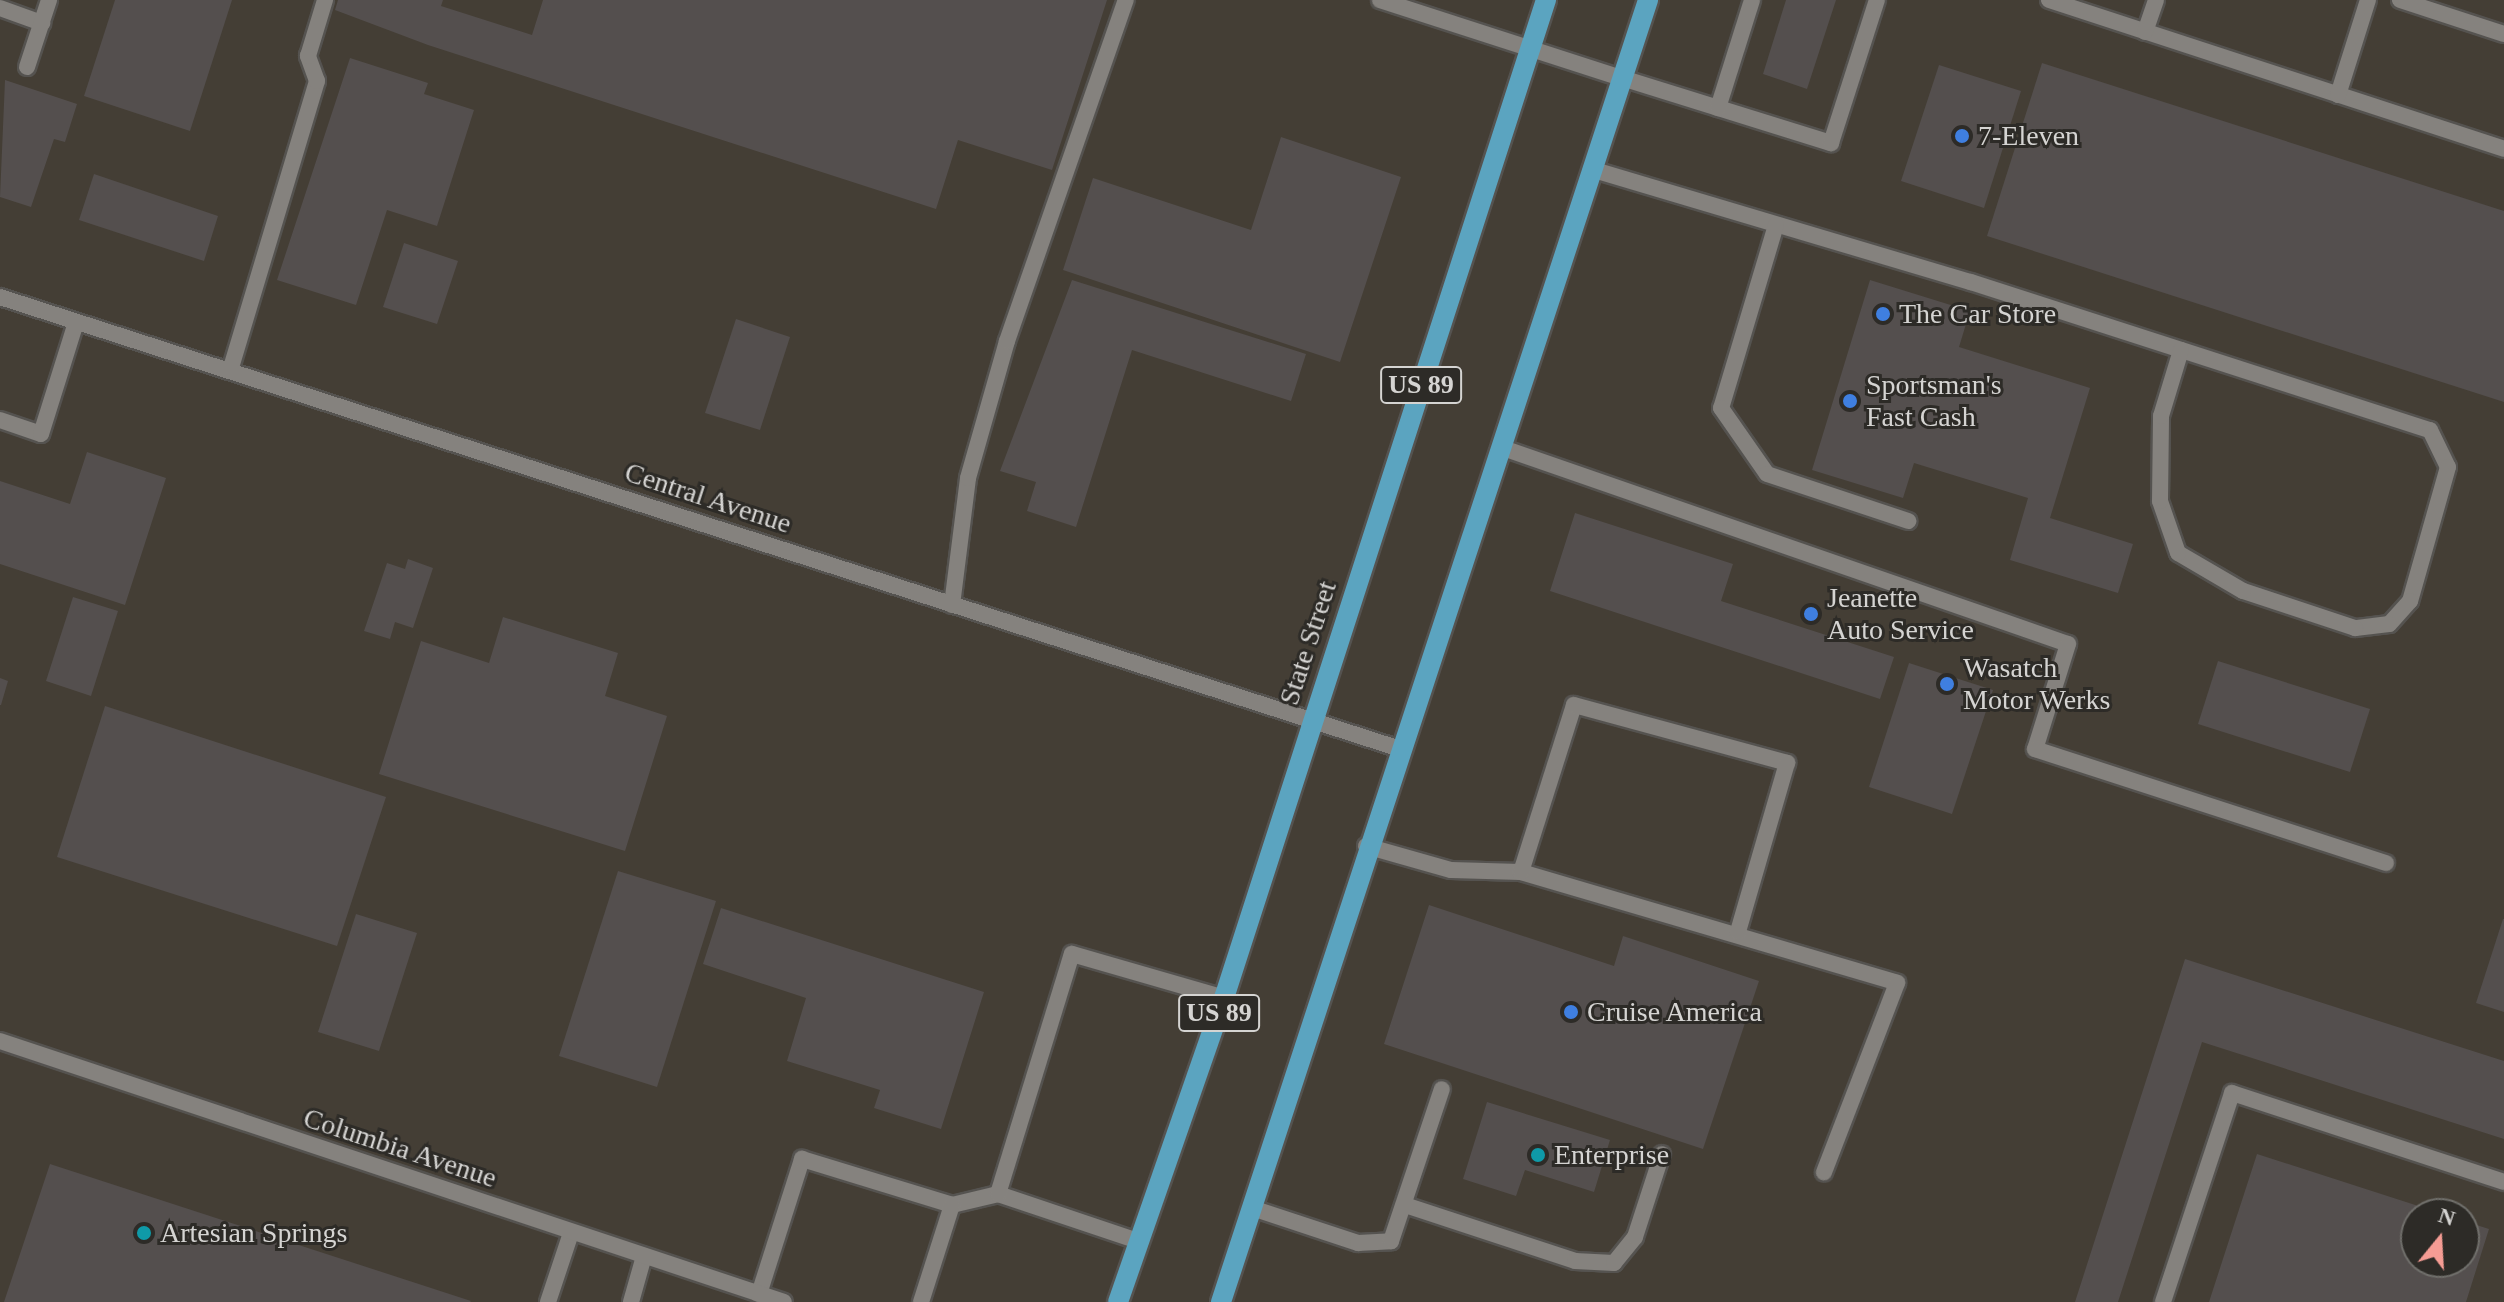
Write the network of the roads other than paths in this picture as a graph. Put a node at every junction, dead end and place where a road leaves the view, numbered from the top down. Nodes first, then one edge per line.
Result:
1 (49, 0) edge
2 (325, 0) edge
3 (1126, 0) edge
4 (1380, 0) edge
5 (1546, 0) edge
6 (1648, 0) edge
7 (1752, 0) edge
8 (1877, 0) edge
9 (2049, 0) edge
10 (2156, 0) edge
11 (2368, 0) edge
12 (2400, 0) edge
13 (0, 8) edge
14 (42, 23) junction
15 (2145, 32) junction
16 (2504, 34) edge
17 (1531, 49) junction
18 (27, 67) dead end
19 (1622, 78) junction
20 (2338, 95) junction
21 (1718, 108) junction
22 (2504, 149) edge
23 (1591, 169) junction
24 (1776, 225) junction
25 (0, 297) edge
26 (76, 322) junction
27 (2181, 350) junction
28 (230, 371) junction
29 (0, 420) edge
30 (1500, 447) junction
31 (1908, 521) dead end
32 (952, 605) junction
33 (1312, 721) junction
34 (1400, 749) junction
35 (1366, 846) junction
36 (2386, 863) dead end
37 (1521, 872) junction
38 (1738, 932) junction
39 (1224, 998) junction
40 (0, 1041) edge
41 (1442, 1089) dead end
42 (1662, 1154) dead end
43 (1824, 1172) dead end
44 (2504, 1182) edge
45 (998, 1194) junction
46 (952, 1205) junction
47 (1405, 1205) junction
48 (1252, 1208) junction
49 (571, 1233) junction
50 (1138, 1241) junction
51 (644, 1256) junction
52 (759, 1294) junction
53 (548, 1302) edge
54 (631, 1302) edge
55 (784, 1302) edge
56 (921, 1302) edge
57 (1118, 1302) edge
58 (1221, 1302) edge
59 (2163, 1302) edge

1 - 14 street
2 - 28 street
3 - 32 street
4 - 17 street
5 - 17 main road, State Street / US 89
6 - 19 main road
7 - 21 street
8 - 21 street
9 - 15 street
10 - 15 street
11 - 20 street
12 - 16 street
13 - 14 street
14 - 18 street
15 - 20 street
17 - 19 street
17 - 33 main road, State Street / US 89
19 - 21 street
19 - 23 main road
20 - 22 street
23 - 24 street
23 - 30 main road
24 - 27 street
24 - 31 street
25 - 26 street, Central Avenue
26 - 28 street, Central Avenue
26 - 29 street
27 - 27 street
28 - 32 street, Central Avenue
30 - 34 main road
30 - 36 street
32 - 33 street, Central Avenue
33 - 34 street, Central Avenue
33 - 39 main road, State Street / US 89
34 - 35 main road
35 - 37 street
35 - 48 main road
37 - 38 street
37 - 38 street
38 - 43 street
39 - 45 street
39 - 50 main road, State Street / US 89
40 - 49 street, Columbia Avenue
41 - 47 street
42 - 47 street
44 - 59 street
45 - 46 street
45 - 50 street
46 - 52 street
46 - 56 street
47 - 48 street
48 - 58 main road
49 - 51 street, Columbia Avenue
49 - 53 street
50 - 57 main road, State Street / US 89
51 - 52 street, Columbia Avenue
51 - 54 street
52 - 55 street, Columbia Avenue

